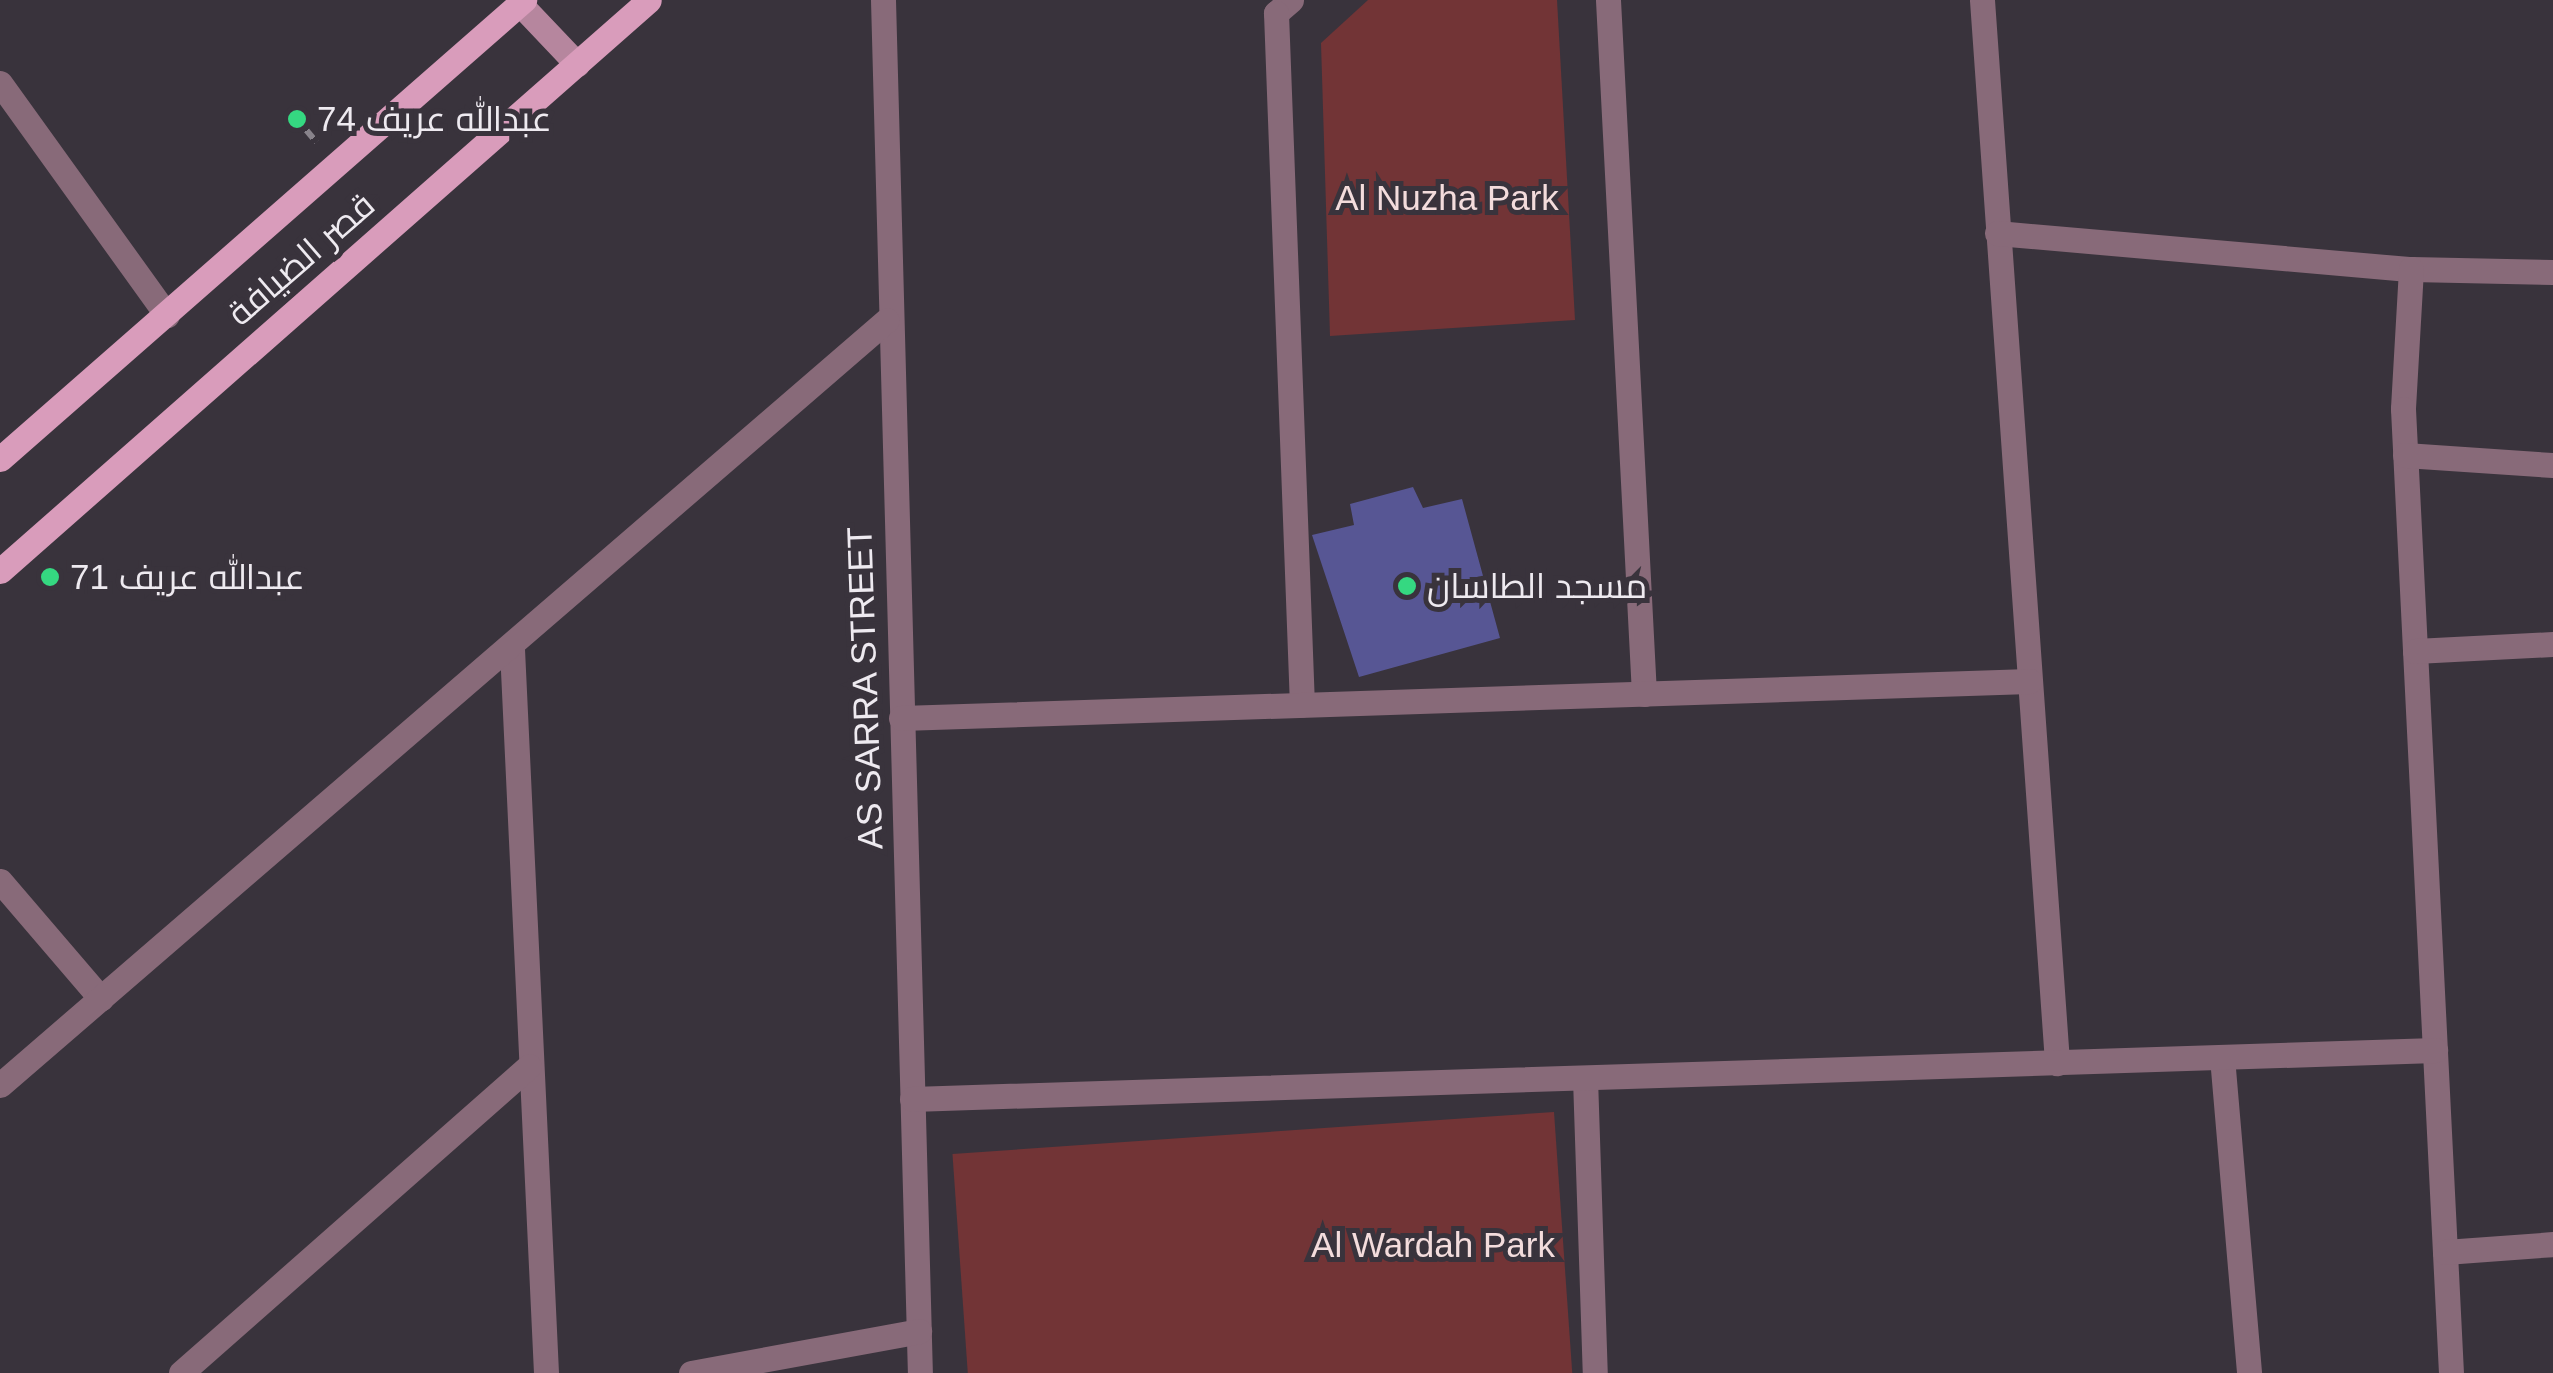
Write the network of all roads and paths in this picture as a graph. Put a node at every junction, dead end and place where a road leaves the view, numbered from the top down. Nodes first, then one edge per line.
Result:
1 (649, 0) edge
2 (884, 0) edge
3 (1291, 0) edge
4 (1608, 0) edge
5 (1982, 0) edge
6 (522, 2) edge
7 (576, 64) junction
8 (0, 84) edge
9 (1997, 233) junction
10 (2411, 270) junction
11 (2553, 272) edge
12 (167, 315) junction
13 (887, 320) junction
14 (2404, 456) junction
15 (0, 459) edge
16 (2553, 466) edge
17 (0, 571) edge
18 (2553, 644) edge
19 (512, 649) junction
20 (2414, 650) junction
21 (2029, 681) junction
22 (1644, 694) junction
23 (1302, 704) junction
24 (901, 718) junction
25 (0, 880) edge
26 (101, 999) junction
27 (2435, 1050) junction
28 (2222, 1057) junction
29 (2056, 1063) junction
30 (529, 1066) junction
31 (1585, 1078) junction
32 (0, 1085) edge
33 (912, 1099) junction
34 (2553, 1244) edge
35 (2445, 1252) junction
36 (919, 1331) junction
37 (181, 1373) edge
38 (546, 1373) edge
39 (692, 1373) edge
40 (920, 1373) edge
41 (1595, 1373) edge
42 (2249, 1373) edge
43 (2451, 1373) edge

1 - 7 main road, قصر الضيافة
2 - 13 street, AS SARRA STREET
3 - 23 street
4 - 22 street
5 - 9 street
6 - 7 main road
6 - 12 main road, قصر الضيافة
7 - 17 main road, قصر الضيافة
8 - 12 street
9 - 10 street
9 - 21 street
10 - 11 street
10 - 14 street
12 - 15 main road, قصر الضيافة
13 - 19 street
13 - 24 street, AS SARRA STREET
14 - 16 street
14 - 20 street
18 - 20 street
19 - 26 street
19 - 30 street
20 - 27 street
21 - 22 street
21 - 29 street
22 - 23 street
23 - 24 street
24 - 33 street, AS SARRA STREET
25 - 26 street
26 - 32 street
27 - 28 street
27 - 35 street
28 - 29 street
28 - 42 street
29 - 31 street
30 - 37 street
30 - 38 street
31 - 33 street
31 - 41 street
33 - 36 street, AS SARRA STREET
34 - 35 street
35 - 43 street
36 - 39 street
36 - 40 street, AS SARRA STREET

